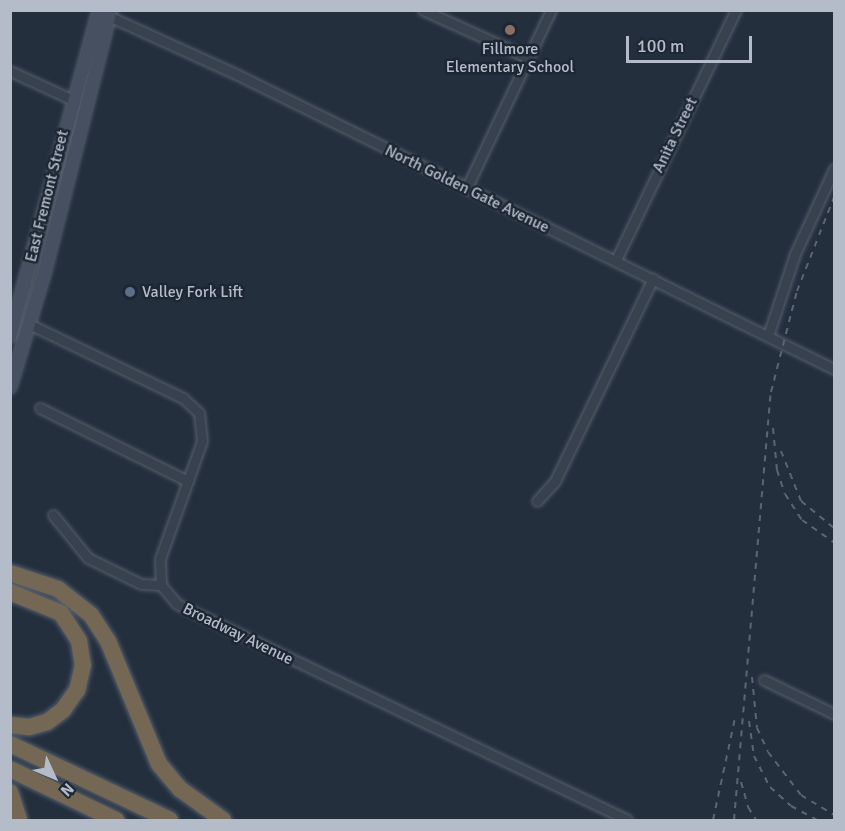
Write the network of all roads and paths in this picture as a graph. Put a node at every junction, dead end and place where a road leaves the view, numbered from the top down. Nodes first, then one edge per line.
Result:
1 (423, 10) edge
2 (551, 10) edge
3 (736, 10) edge
4 (105, 12) edge
5 (529, 58) junction
6 (10, 71) edge
7 (75, 101) junction
8 (834, 169) edge
9 (466, 189) junction
10 (616, 260) junction
11 (653, 278) junction
12 (29, 324) junction
13 (10, 336) edge
14 (768, 336) junction
15 (10, 342) edge
16 (23, 346) junction
17 (834, 369) edge
18 (10, 387) edge
19 (40, 408) dead end
20 (188, 481) junction
21 (537, 501) dead end
22 (53, 515) dead end
23 (10, 573) edge
24 (161, 585) junction
25 (10, 592) edge
26 (764, 680) dead end
27 (834, 714) edge
28 (10, 725) edge
29 (10, 744) edge
30 (10, 769) edge
31 (10, 792) edge
32 (19, 820) edge
33 (116, 820) edge
34 (170, 820) edge
35 (224, 820) edge
36 (627, 820) edge

1 - 5 street
2 - 5 street
3 - 10 street, Anita Street
4 - 7 main road, East Fremont Street
4 - 9 street, North Golden Gate Avenue
4 - 12 main road, East Fremont Street
5 - 9 street
6 - 7 street
7 - 13 main road, East Fremont Street
8 - 14 street
9 - 10 street, North Golden Gate Avenue
10 - 11 street, North Golden Gate Avenue
11 - 14 street, North Golden Gate Avenue
11 - 21 street
12 - 16 main road, East Fremont Street
12 - 20 street
14 - 17 street, North Golden Gate Avenue
15 - 16 main road
16 - 18 main road, East Fremont Street
19 - 20 street
20 - 24 street
22 - 24 street
23 - 35 highway
24 - 36 street, Broadway Avenue
25 - 28 highway
26 - 27 street
29 - 34 highway
30 - 33 highway
31 - 32 highway

